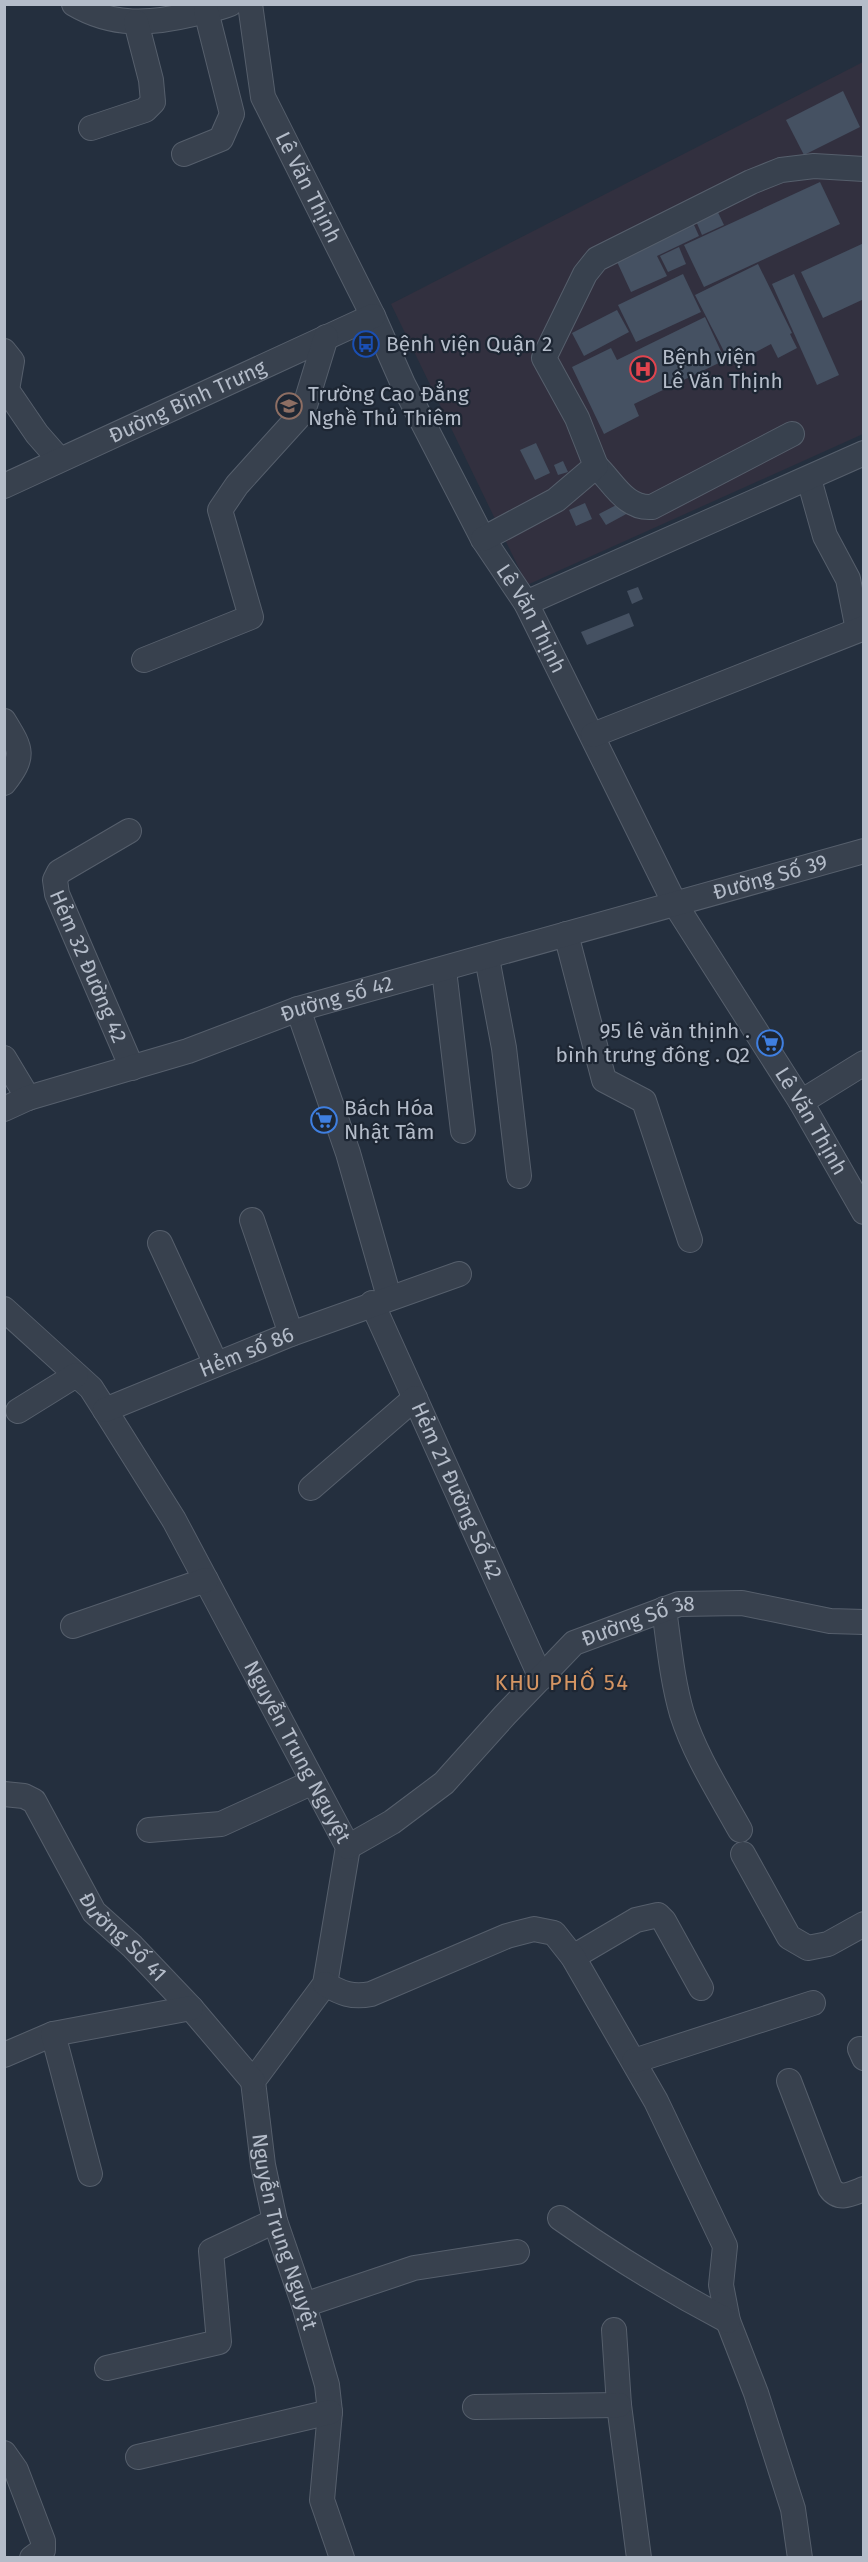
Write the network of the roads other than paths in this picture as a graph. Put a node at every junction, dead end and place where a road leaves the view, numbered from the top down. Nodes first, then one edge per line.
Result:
1 (74, 4) edge
2 (230, 4) edge
3 (250, 4) edge
4 (206, 11) junction
5 (136, 22) junction
6 (91, 128) dead end
7 (184, 154) dead end
8 (864, 169) edge
9 (373, 316) junction
10 (326, 337) junction
11 (4, 351) edge
12 (792, 434) dead end
13 (864, 453) edge
14 (59, 459) junction
15 (596, 466) junction
16 (809, 479) junction
17 (4, 486) edge
18 (483, 539) junction
19 (526, 603) junction
20 (861, 629) edge
21 (144, 660) dead end
22 (4, 721) edge
23 (593, 735) junction
24 (4, 783) edge
25 (129, 831) dead end
26 (864, 851) edge
27 (675, 904) junction
28 (566, 934) junction
29 (487, 958) junction
30 (444, 970) junction
31 (298, 1009) junction
32 (4, 1058) edge
33 (864, 1063) edge
34 (132, 1068) junction
35 (28, 1098) junction
36 (801, 1102) junction
37 (4, 1109) edge
38 (463, 1131) dead end
39 (519, 1176) dead end
40 (864, 1212) edge
41 (252, 1220) dead end
42 (690, 1240) dead end
43 (160, 1243) dead end
44 (459, 1274) dead end
45 (381, 1300) junction
46 (4, 1309) edge
47 (291, 1334) junction
48 (216, 1364) junction
49 (76, 1375) junction
50 (415, 1398) junction
51 (105, 1410) junction
52 (18, 1411) dead end
53 (311, 1488) dead end
54 (206, 1580) junction
55 (664, 1609) junction
56 (864, 1622) edge
57 (73, 1626) dead end
58 (541, 1678) junction
59 (313, 1782) junction
60 (4, 1794) edge
61 (149, 1830) dead end
62 (740, 1830) dead end
63 (348, 1847) junction
64 (743, 1854) dead end
65 (864, 1924) edge
66 (573, 1957) junction
67 (325, 1984) junction
68 (701, 1988) dead end
69 (813, 2003) dead end
70 (191, 2008) junction
71 (53, 2034) junction
72 (4, 2055) edge
73 (634, 2061) junction
74 (253, 2081) junction
75 (789, 2081) dead end
76 (90, 2174) dead end
77 (864, 2189) edge
78 (560, 2218) dead end
79 (274, 2221) junction
80 (517, 2252) dead end
81 (304, 2305) junction
82 (728, 2321) junction
83 (614, 2330) dead end
84 (107, 2368) dead end
85 (620, 2405) junction
86 (475, 2407) dead end
87 (330, 2412) junction
88 (4, 2453) edge
89 (138, 2457) dead end
90 (32, 2558) edge
91 (342, 2558) edge
92 (639, 2558) edge
93 (800, 2558) edge

1 - 5 street
2 - 4 street
3 - 9 street, Lê Văn Thịnh
4 - 5 street
4 - 7 street
5 - 6 street
8 - 15 street
9 - 10 street, Đường Bình Trưng
9 - 18 street, Lê Văn Thịnh
10 - 14 street, Đường Bình Trưng
10 - 21 street
11 - 14 street
12 - 15 street
13 - 16 street
14 - 17 street, Đường Bình Trưng
15 - 18 street
16 - 19 street
16 - 20 street
18 - 19 street, Lê Văn Thịnh
19 - 23 street, Lê Văn Thịnh
20 - 23 street
22 - 24 street
23 - 27 street, Lê Văn Thịnh
25 - 34 street, Hẻm 32 Đường 42
26 - 27 street, Đường Số 39
27 - 28 street, Đường số 42
27 - 36 street, Lê Văn Thịnh
28 - 29 street, Đường số 42
28 - 42 street
29 - 30 street, Đường số 42
29 - 39 street
30 - 31 street, Đường số 42
30 - 38 street
31 - 34 street, Đường số 42
31 - 45 street, Hẻm 21 Đường Số 42
32 - 35 street
33 - 36 street
34 - 35 street, Đường số 42
35 - 37 street, Đường số 42
36 - 40 street, Lê Văn Thịnh
41 - 47 street
43 - 48 street
44 - 45 street, Hẻm số 86
45 - 47 street, Hẻm số 86
45 - 50 street, Hẻm 21 Đường Số 42
46 - 49 street, Nguyễn Trung Nguyệt
47 - 48 street, Hẻm số 86
48 - 51 street, Hẻm số 86
49 - 51 street, Nguyễn Trung Nguyệt
49 - 52 street
50 - 53 street
50 - 58 street, Hẻm 21 Đường Số 42
51 - 54 street, Nguyễn Trung Nguyệt
54 - 57 street
54 - 59 street, Nguyễn Trung Nguyệt
55 - 56 street, Đường Số 38
55 - 58 street, Đường Số 38
55 - 62 street
58 - 63 street, Đường Số 38
59 - 61 street
59 - 63 street, Nguyễn Trung Nguyệt
60 - 70 street, Đường Số 41
63 - 67 street, Nguyễn Trung Nguyệt
64 - 65 street
66 - 67 street
66 - 68 street
66 - 73 street
67 - 74 street, Nguyễn Trung Nguyệt
69 - 73 street
70 - 71 street
70 - 74 street, Đường Số 41
71 - 72 street
71 - 76 street
73 - 82 street
74 - 79 street, Nguyễn Trung Nguyệt
75 - 77 street
78 - 82 street
79 - 81 street, Nguyễn Trung Nguyệt
79 - 84 street
80 - 81 street
81 - 87 street, Nguyễn Trung Nguyệt
82 - 93 street
83 - 85 street
85 - 86 street
85 - 92 street
87 - 89 street
87 - 91 street, Nguyễn Trung Nguyệt
88 - 90 street

